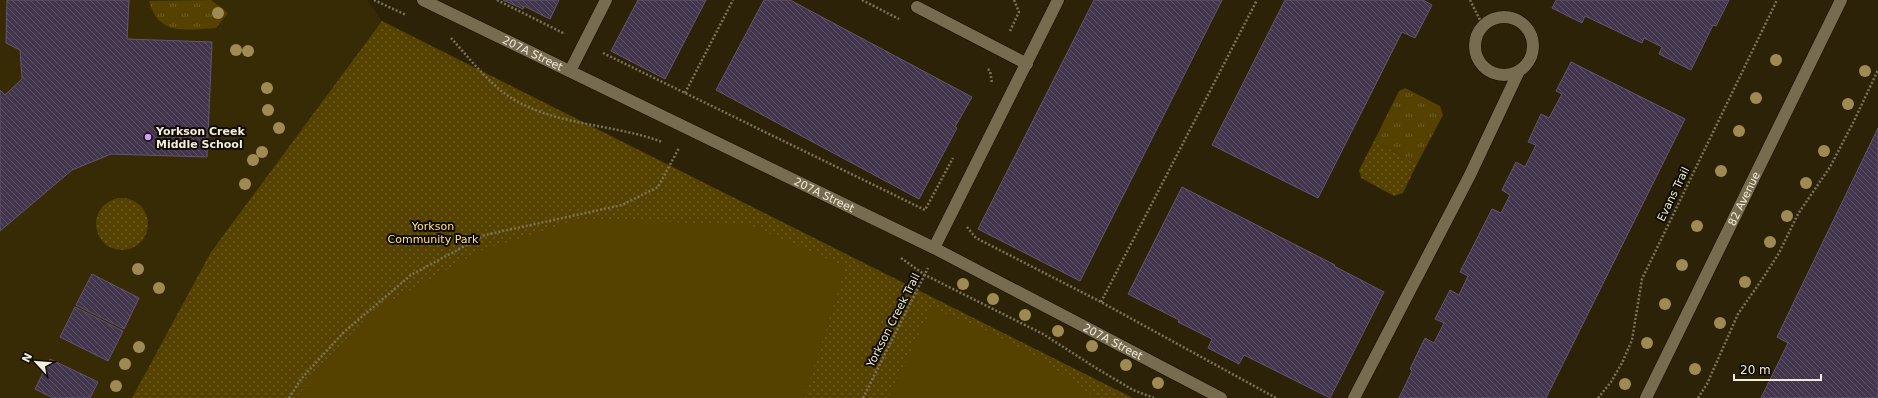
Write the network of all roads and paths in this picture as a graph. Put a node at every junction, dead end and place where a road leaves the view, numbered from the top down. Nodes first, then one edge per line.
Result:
1 (374, 0) edge
2 (423, 0) edge
3 (606, 0) edge
4 (733, 0) edge
5 (862, 0) edge
6 (1058, 0) edge
7 (1257, 0) edge
8 (1470, 0) edge
9 (1777, 0) edge
10 (1841, 0) edge
11 (917, 7) dead end
12 (410, 16) dead end
13 (905, 22) dead end
14 (1483, 26) junction
15 (445, 33) dead end
16 (1027, 64) junction
17 (986, 67) dead end
18 (1878, 70) edge
19 (570, 71) junction
20 (1518, 71) junction
21 (992, 85) dead end
22 (667, 144) dead end
23 (673, 146) dead end
24 (955, 155) dead end
25 (966, 221) dead end
26 (934, 248) junction
27 (901, 257) dead end
28 (925, 275) junction
29 (1101, 302) junction
30 (290, 398) edge
31 (863, 398) edge
32 (1154, 398) edge
33 (1221, 398) edge
34 (1276, 398) edge
35 (1354, 398) edge
36 (1598, 398) edge
37 (1646, 398) edge
38 (1698, 398) edge

1 - 12 path
2 - 19 street, 207A Street
3 - 19 street
4 - 24 path
5 - 13 path
6 - 16 street
7 - 29 path
8 - 14 path
9 - 36 path, Evans Trail
10 - 37 street, 82 Avenue
11 - 16 street
14 - 20 street
14 - 20 street
15 - 22 path
16 - 26 street
17 - 21 path
18 - 38 path
19 - 26 street, 207A Street
20 - 35 street
23 - 30 path
25 - 29 path
26 - 28 path, Yorkson Creek Trail
26 - 33 street, 207A Street
27 - 28 path
28 - 31 path, Yorkson Creek Trail
28 - 32 path
29 - 34 path

